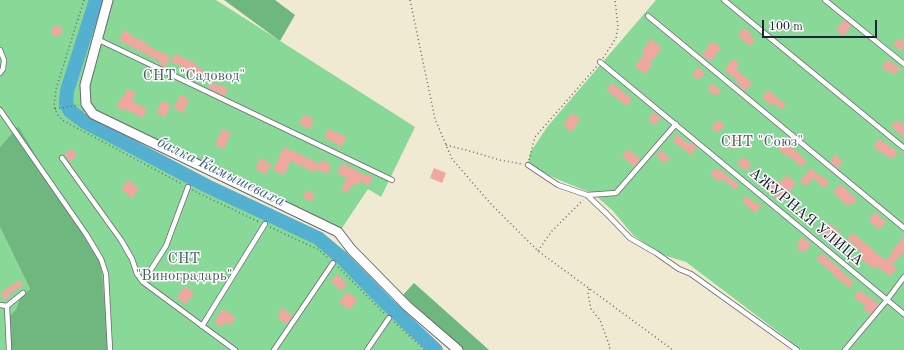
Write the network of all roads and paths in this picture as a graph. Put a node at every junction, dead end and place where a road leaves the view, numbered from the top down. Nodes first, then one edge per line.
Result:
1 (84, 0) edge
2 (108, 0) edge
3 (410, 0) edge
4 (615, 0) edge
5 (724, 0) edge
6 (825, 0) edge
7 (648, 16) dead end
8 (97, 39) junction
9 (0, 50) edge
10 (600, 62) junction
11 (904, 64) edge
12 (0, 74) edge
13 (86, 104) junction
14 (55, 109) junction
15 (0, 110) edge
16 (676, 124) junction
17 (446, 145) junction
18 (904, 148) edge
19 (62, 158) dead end
20 (528, 165) junction
21 (392, 180) dead end
22 (188, 188) junction
23 (587, 195) junction
24 (265, 224) junction
25 (904, 228) edge
26 (538, 251) junction
27 (333, 263) junction
28 (904, 277) edge
29 (142, 282) junction
30 (589, 288) junction
31 (23, 293) dead end
32 (887, 300) junction
33 (0, 305) edge
34 (7, 306) junction
35 (904, 314) edge
36 (389, 318) junction
37 (202, 326) junction
38 (9, 350) edge
39 (110, 350) edge
40 (235, 350) edge
41 (274, 350) edge
42 (367, 350) edge
43 (425, 350) edge
44 (458, 350) edge
45 (609, 350) edge
46 (673, 350) edge
47 (796, 350) edge
48 (845, 350) edge

1 - 14 path
2 - 8 street
3 - 17 path
4 - 10 path
5 - 18 lane
6 - 11 lane
7 - 25 lane
8 - 13 street
8 - 21 lane
9 - 12 lane
10 - 16 lane, АЖУРНАЯ УЛИЦА
10 - 20 path
13 - 14 path
13 - 44 street
14 - 22 path
15 - 39 lane
16 - 23 lane
16 - 32 lane, АЖУРНАЯ УЛИЦА
17 - 20 path
17 - 26 path
19 - 29 lane
20 - 23 lane
22 - 24 path
22 - 29 lane
23 - 26 path
23 - 47 lane
24 - 27 path
24 - 37 lane
26 - 30 path
27 - 36 path
27 - 41 lane
28 - 32 lane
29 - 37 lane
30 - 45 path
30 - 46 path
31 - 34 lane
32 - 35 lane, АЖУРНАЯ УЛИЦА
32 - 48 lane
33 - 34 lane
34 - 38 lane
36 - 42 lane
36 - 43 path
37 - 40 lane

